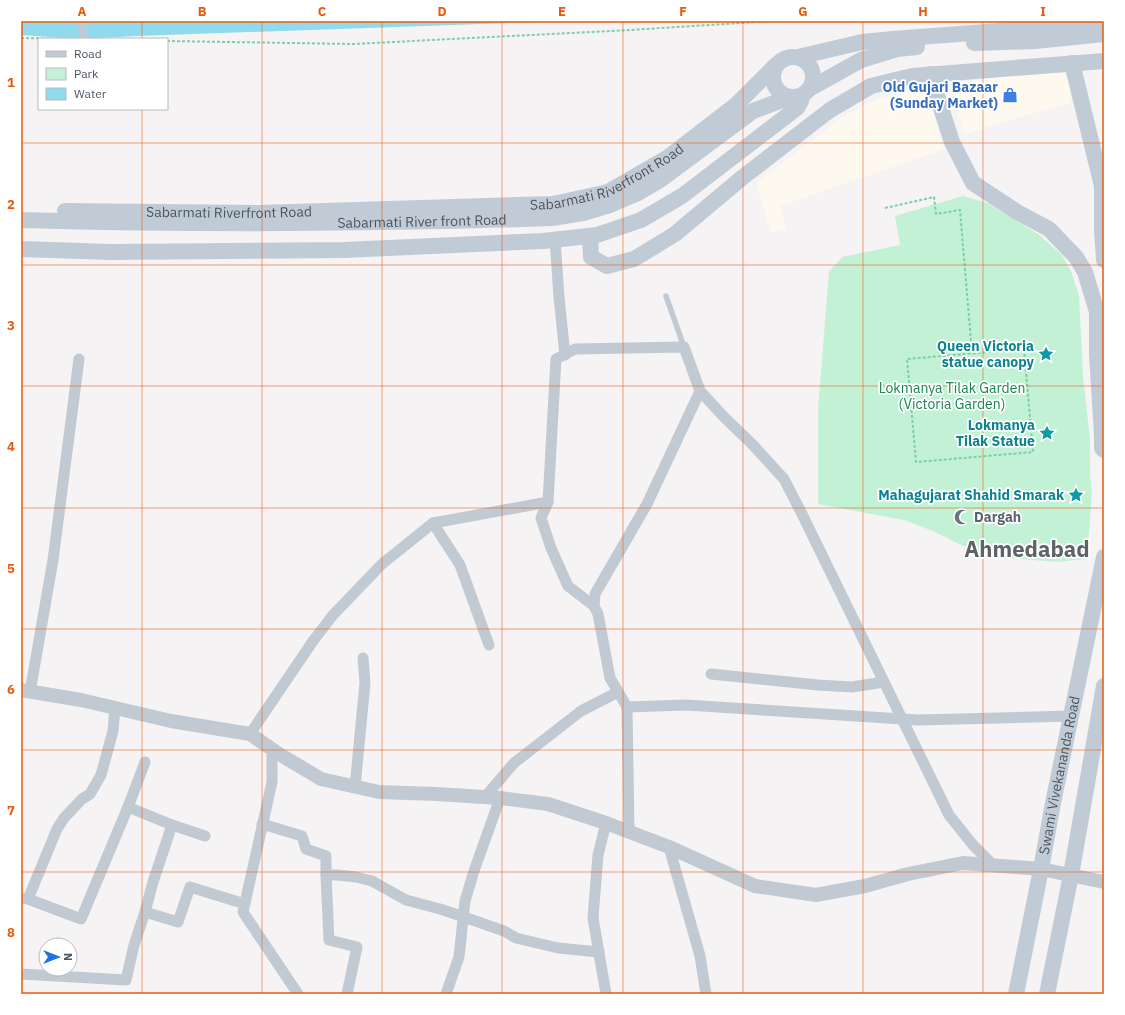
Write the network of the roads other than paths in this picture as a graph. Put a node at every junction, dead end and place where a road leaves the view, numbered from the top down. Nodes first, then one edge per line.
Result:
1 (82, 21) edge
2 (1104, 23) edge
3 (1104, 34) edge
4 (82, 38) edge
5 (798, 57) junction
6 (1104, 61) edge
7 (1072, 63) junction
8 (776, 65) junction
9 (930, 74) junction
10 (800, 94) junction
11 (21, 210) edge
12 (21, 220) edge
13 (590, 236) junction
14 (555, 239) junction
15 (21, 248) edge
16 (1104, 260) edge
17 (666, 296) dead end
18 (684, 347) junction
19 (565, 354) junction
20 (79, 359) dead end
21 (700, 391) junction
22 (1104, 450) edge
23 (548, 502) junction
24 (434, 523) junction
25 (1104, 557) edge
26 (594, 606) junction
27 (489, 645) dead end
28 (363, 658) dead end
29 (712, 674) dead end
30 (884, 682) junction
31 (1104, 686) edge
32 (26, 691) edge
33 (618, 692) junction
34 (627, 707) junction
35 (115, 708) junction
36 (1071, 716) junction
37 (902, 720) junction
38 (250, 734) junction
39 (272, 749) junction
40 (145, 762) dead end
41 (355, 787) junction
42 (485, 797) junction
43 (500, 798) junction
44 (128, 807) junction
45 (606, 823) junction
46 (262, 824) junction
47 (172, 825) junction
48 (629, 832) junction
49 (205, 836) dead end
50 (669, 847) junction
51 (993, 865) junction
52 (1041, 869) junction
53 (326, 875) junction
54 (1071, 875) junction
55 (1104, 882) edge
56 (24, 899) edge
57 (245, 904) junction
58 (145, 912) junction
59 (464, 917) junction
60 (599, 952) junction
61 (21, 974) edge
62 (298, 994) edge
63 (347, 994) edge
64 (446, 994) edge
65 (606, 994) edge
66 (706, 994) edge
67 (1016, 994) edge
68 (1047, 994) edge

1 - 4 street
2 - 5 main road
3 - 10 main road, Sabarmati River front Road
5 - 8 main road
5 - 10 main road
6 - 7 main road
7 - 9 main road
7 - 16 main road
8 - 10 main road
8 - 11 main road, Sabarmati Riverfront Road
9 - 13 main road
9 - 22 main road
10 - 12 main road, Sabarmati River front Road
10 - 13 main road
13 - 14 main road
14 - 15 main road
14 - 19 street
17 - 18 lane
18 - 19 street
18 - 21 street
19 - 23 street
20 - 32 street
21 - 26 street
21 - 30 street
23 - 24 street
23 - 26 street
24 - 27 street
24 - 38 street
25 - 36 main road, Swami Vivekananda Road
26 - 33 street
28 - 41 street
29 - 30 street
30 - 37 street
31 - 54 main road
32 - 35 street
33 - 34 street
33 - 42 street
34 - 37 street
34 - 48 street
35 - 38 street
35 - 56 street
36 - 37 street
36 - 52 main road, Swami Vivekananda Road
37 - 51 street
38 - 39 street
39 - 41 street
39 - 46 street
40 - 44 street
41 - 42 street
42 - 43 street
43 - 45 street
43 - 59 street
44 - 47 street
44 - 56 street
45 - 48 street
45 - 60 street
46 - 53 street
46 - 57 street
47 - 49 street
47 - 58 street
48 - 50 street
50 - 51 street
50 - 66 street
51 - 52 street
52 - 54 street
52 - 67 main road, Swami Vivekananda Road
53 - 59 street
53 - 63 street
54 - 55 street
54 - 68 main road
57 - 58 street
57 - 62 street
58 - 61 street
59 - 60 street
59 - 64 street
60 - 65 street

